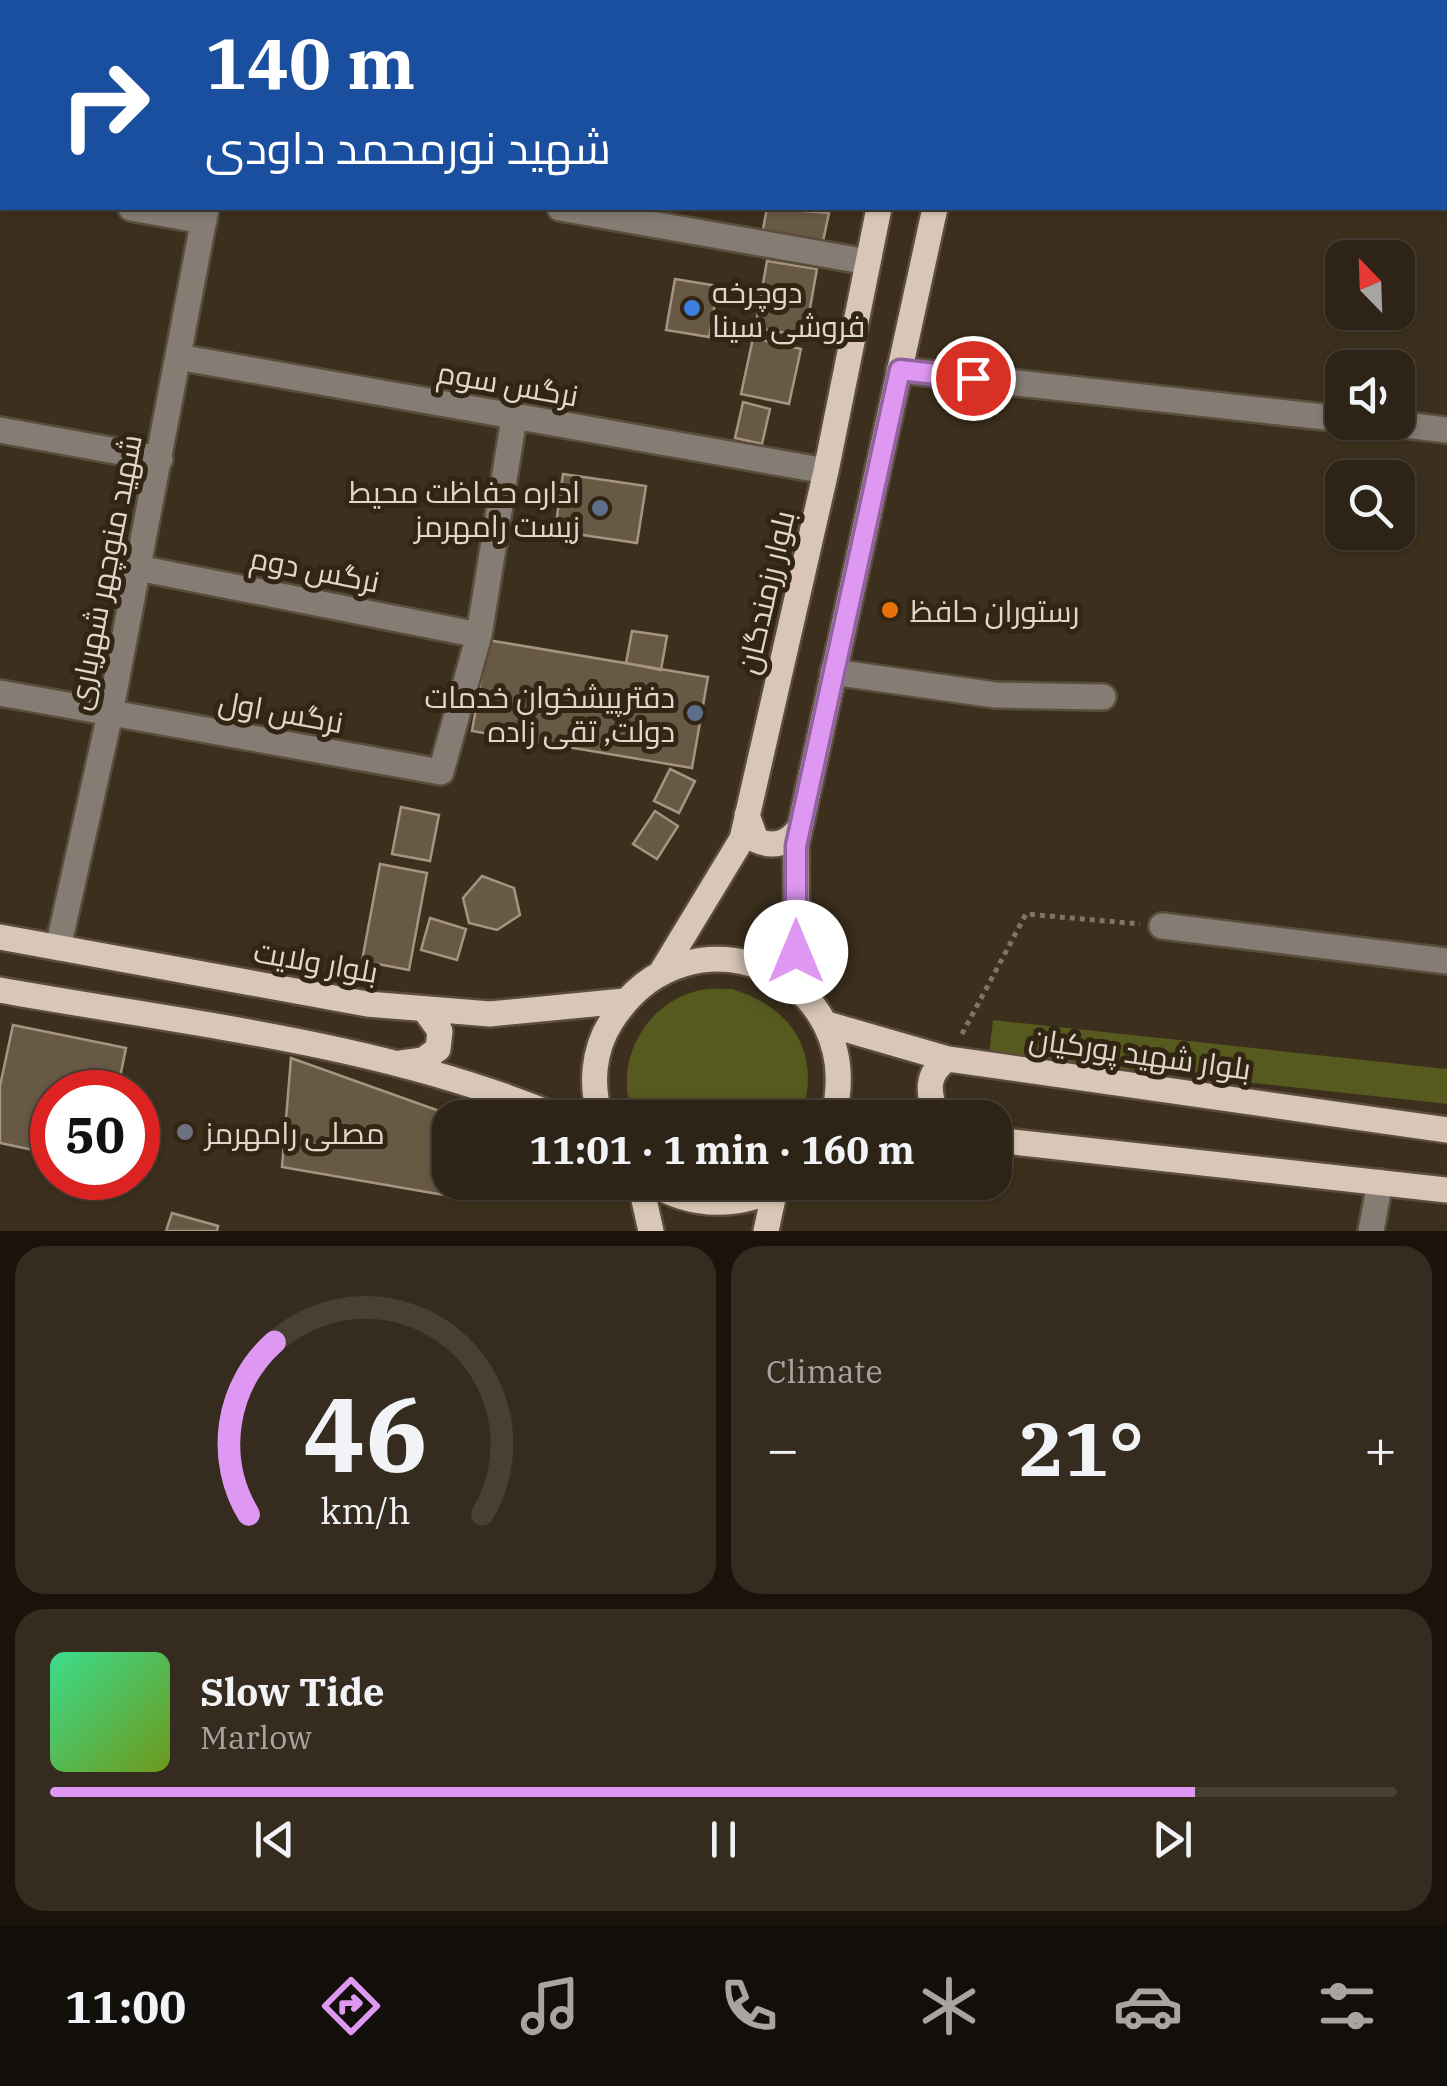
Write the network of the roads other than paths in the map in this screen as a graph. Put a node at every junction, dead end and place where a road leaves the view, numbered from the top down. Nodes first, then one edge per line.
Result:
1 (156, 210) edge
2 (571, 210) edge
3 (879, 210) edge
4 (936, 210) edge
5 (205, 214) edge
6 (868, 262) junction
7 (178, 357) junction
8 (900, 370) junction
9 (1325, 416) edge
10 (514, 418) junction
11 (1415, 426) edge
12 (0, 430) edge
13 (1447, 430) edge
14 (160, 458) junction
15 (826, 472) junction
16 (138, 568) junction
17 (479, 635) junction
18 (834, 672) junction
19 (0, 694) edge
20 (1102, 697) dead end
21 (110, 714) junction
22 (747, 816) junction
23 (799, 829) junction
24 (1162, 926) road end
25 (0, 937) edge
26 (58, 948) junction
27 (1447, 961) edge
28 (662, 971) junction
29 (797, 986) junction
30 (0, 990) edge
31 (624, 1000) junction
32 (424, 1009) junction
33 (827, 1024) junction
34 (948, 1059) junction
35 (401, 1063) junction
36 (519, 1100) edge
37 (599, 1100) edge
38 (838, 1100) edge
39 (932, 1100) edge
40 (1447, 1130) edge
41 (1012, 1142) edge
42 (1380, 1182) junction
43 (1447, 1190) edge
44 (644, 1200) edge
45 (692, 1200) edge
46 (743, 1200) edge
47 (776, 1200) edge
48 (651, 1231) edge
49 (766, 1231) edge
50 (1371, 1231) edge

1 - 5 street
2 - 6 street
3 - 6 main road, بلوار رزمندگان
4 - 8 main road
5 - 7 street, شهید منوچهر شهریاری
6 - 15 main road, بلوار رزمندگان
7 - 10 street, نرگس سوم
7 - 14 street, شهید منوچهر شهریاری
8 - 9 street
8 - 18 main road
10 - 15 street, نرگس سوم
10 - 17 street
11 - 13 street
12 - 14 street
14 - 16 street, شهید منوچهر شهریاری
15 - 22 main road, بلوار رزمندگان
16 - 17 street, نرگس دوم
16 - 21 street, شهید منوچهر شهریاری
17 - 21 street, نرگس اول
18 - 20 street
18 - 23 main road
19 - 21 street, نرگس اول
21 - 26 street, شهید منوچهر شهریاری
22 - 23 main road
22 - 28 main road, بلوار رزمندگان
23 - 29 main road
24 - 27 street
25 - 26 main road, بلوار ولایت
26 - 32 main road, بلوار ولایت
28 - 29 main road
28 - 31 main road
29 - 33 main road
30 - 35 main road
31 - 32 main road, بلوار ولایت
31 - 37 main road
32 - 35 main road
33 - 34 main road, بلوار شهید پورکیان
33 - 38 main road
34 - 39 main road
34 - 40 main road, بلوار شهید پورکیان
35 - 36 main road
41 - 42 main road
42 - 43 main road
42 - 50 street
44 - 48 main road
45 - 46 main road
47 - 49 main road

